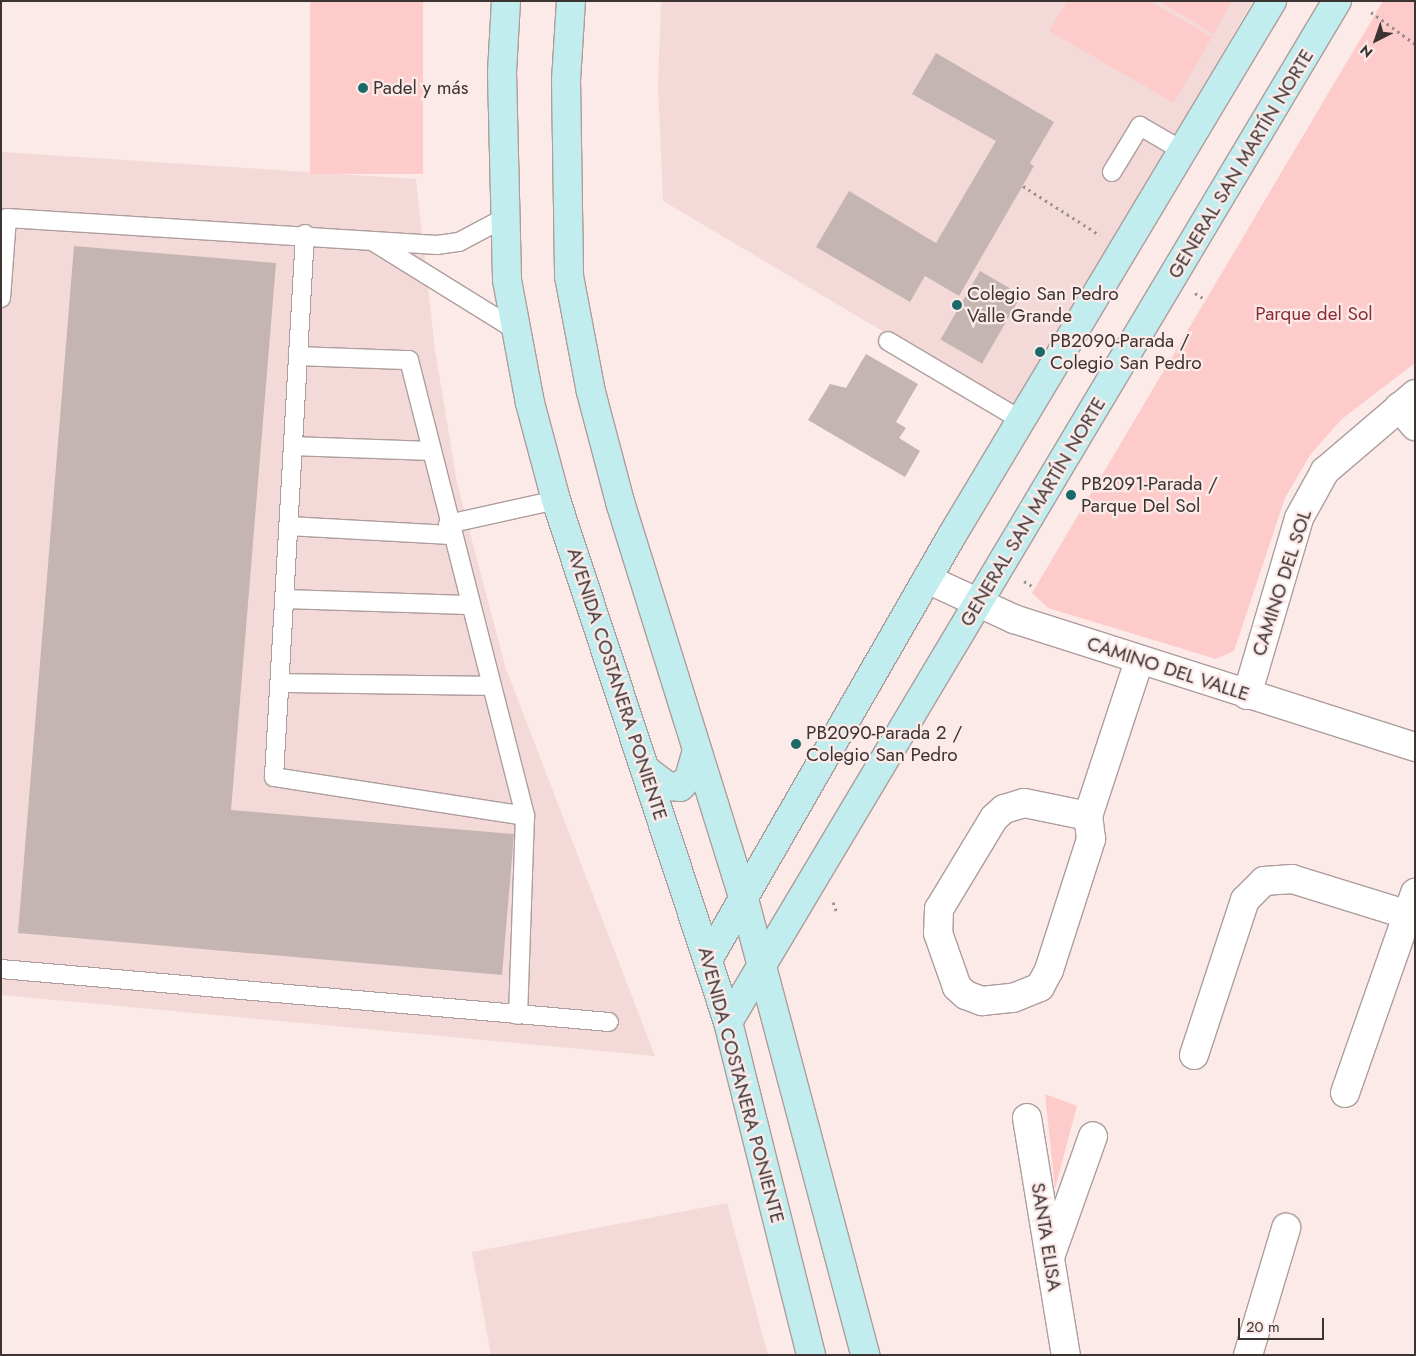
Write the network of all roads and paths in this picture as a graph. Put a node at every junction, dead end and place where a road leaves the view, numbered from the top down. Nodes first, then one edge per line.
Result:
1 (506, 1) edge
2 (571, 1) edge
3 (1272, 1) edge
4 (1337, 1) edge
5 (1371, 12) dead end
6 (1415, 44) edge
7 (1183, 151) junction
8 (1112, 172) dead end
9 (1023, 186) dead end
10 (506, 217) junction
11 (305, 234) junction
12 (1102, 236) dead end
13 (371, 241) junction
14 (1, 298) edge
15 (516, 330) junction
16 (888, 341) dead end
17 (298, 356) junction
18 (1410, 409) edge
19 (1022, 420) junction
20 (293, 446) junction
21 (430, 452) junction
22 (556, 500) junction
23 (288, 526) junction
24 (449, 530) junction
25 (927, 579) junction
26 (284, 599) junction
27 (978, 604) junction
28 (468, 605) junction
29 (1139, 661) junction
30 (280, 684) junction
31 (490, 686) junction
32 (1247, 695) junction
33 (1415, 747) edge
34 (697, 750) junction
35 (646, 770) junction
36 (525, 816) junction
37 (1088, 816) junction
38 (744, 899) junction
39 (1412, 908) edge
40 (708, 958) junction
41 (760, 968) junction
42 (1, 970) edge
43 (518, 1015) junction
44 (609, 1022) dead end
45 (728, 1022) junction
46 (1194, 1055) dead end
47 (1346, 1094) dead end
48 (1027, 1118) dead end
49 (1092, 1136) dead end
50 (1286, 1228) dead end
51 (1049, 1260) junction
52 (811, 1355) edge
53 (865, 1355) edge
54 (1066, 1355) edge
55 (1248, 1355) edge

1 - 10 street, AVENIDA COSTANERA PONIENTE
2 - 34 street
3 - 7 street
4 - 27 street, GENERAL SAN MARTÍN NORTE
5 - 6 path
7 - 8 lane
7 - 19 street
9 - 12 path
10 - 13 lane
10 - 15 street, AVENIDA COSTANERA PONIENTE
11 - 13 lane
11 - 14 lane
11 - 17 lane
13 - 15 lane
15 - 22 street, AVENIDA COSTANERA PONIENTE
16 - 19 lane
17 - 20 lane
17 - 21 lane
18 - 32 street, CAMINO DEL SOL
19 - 25 street
20 - 21 lane
20 - 23 lane
21 - 24 lane
22 - 24 lane
22 - 35 street, AVENIDA COSTANERA PONIENTE
23 - 24 lane
23 - 26 lane
24 - 28 lane
25 - 27 street, CAMINO DEL VALLE
25 - 38 street
26 - 28 lane
26 - 30 lane
27 - 29 street, CAMINO DEL VALLE
27 - 41 street, GENERAL SAN MARTÍN NORTE
28 - 31 lane
29 - 32 street, CAMINO DEL VALLE
29 - 37 street
30 - 31 lane
30 - 36 lane
31 - 36 lane
32 - 33 street, CAMINO DEL VALLE
34 - 35 street
34 - 38 street
35 - 40 street, AVENIDA COSTANERA PONIENTE
36 - 43 lane
37 - 37 street
38 - 40 street
38 - 41 street
39 - 46 street
39 - 47 street
40 - 45 street, AVENIDA COSTANERA PONIENTE
41 - 45 street, GENERAL SAN MARTÍN NORTE
41 - 53 street
42 - 43 lane
43 - 44 lane
45 - 52 street, AVENIDA COSTANERA PONIENTE
48 - 51 street, SANTA ELISA
49 - 51 street
50 - 55 street
51 - 54 street, SANTA ELISA

